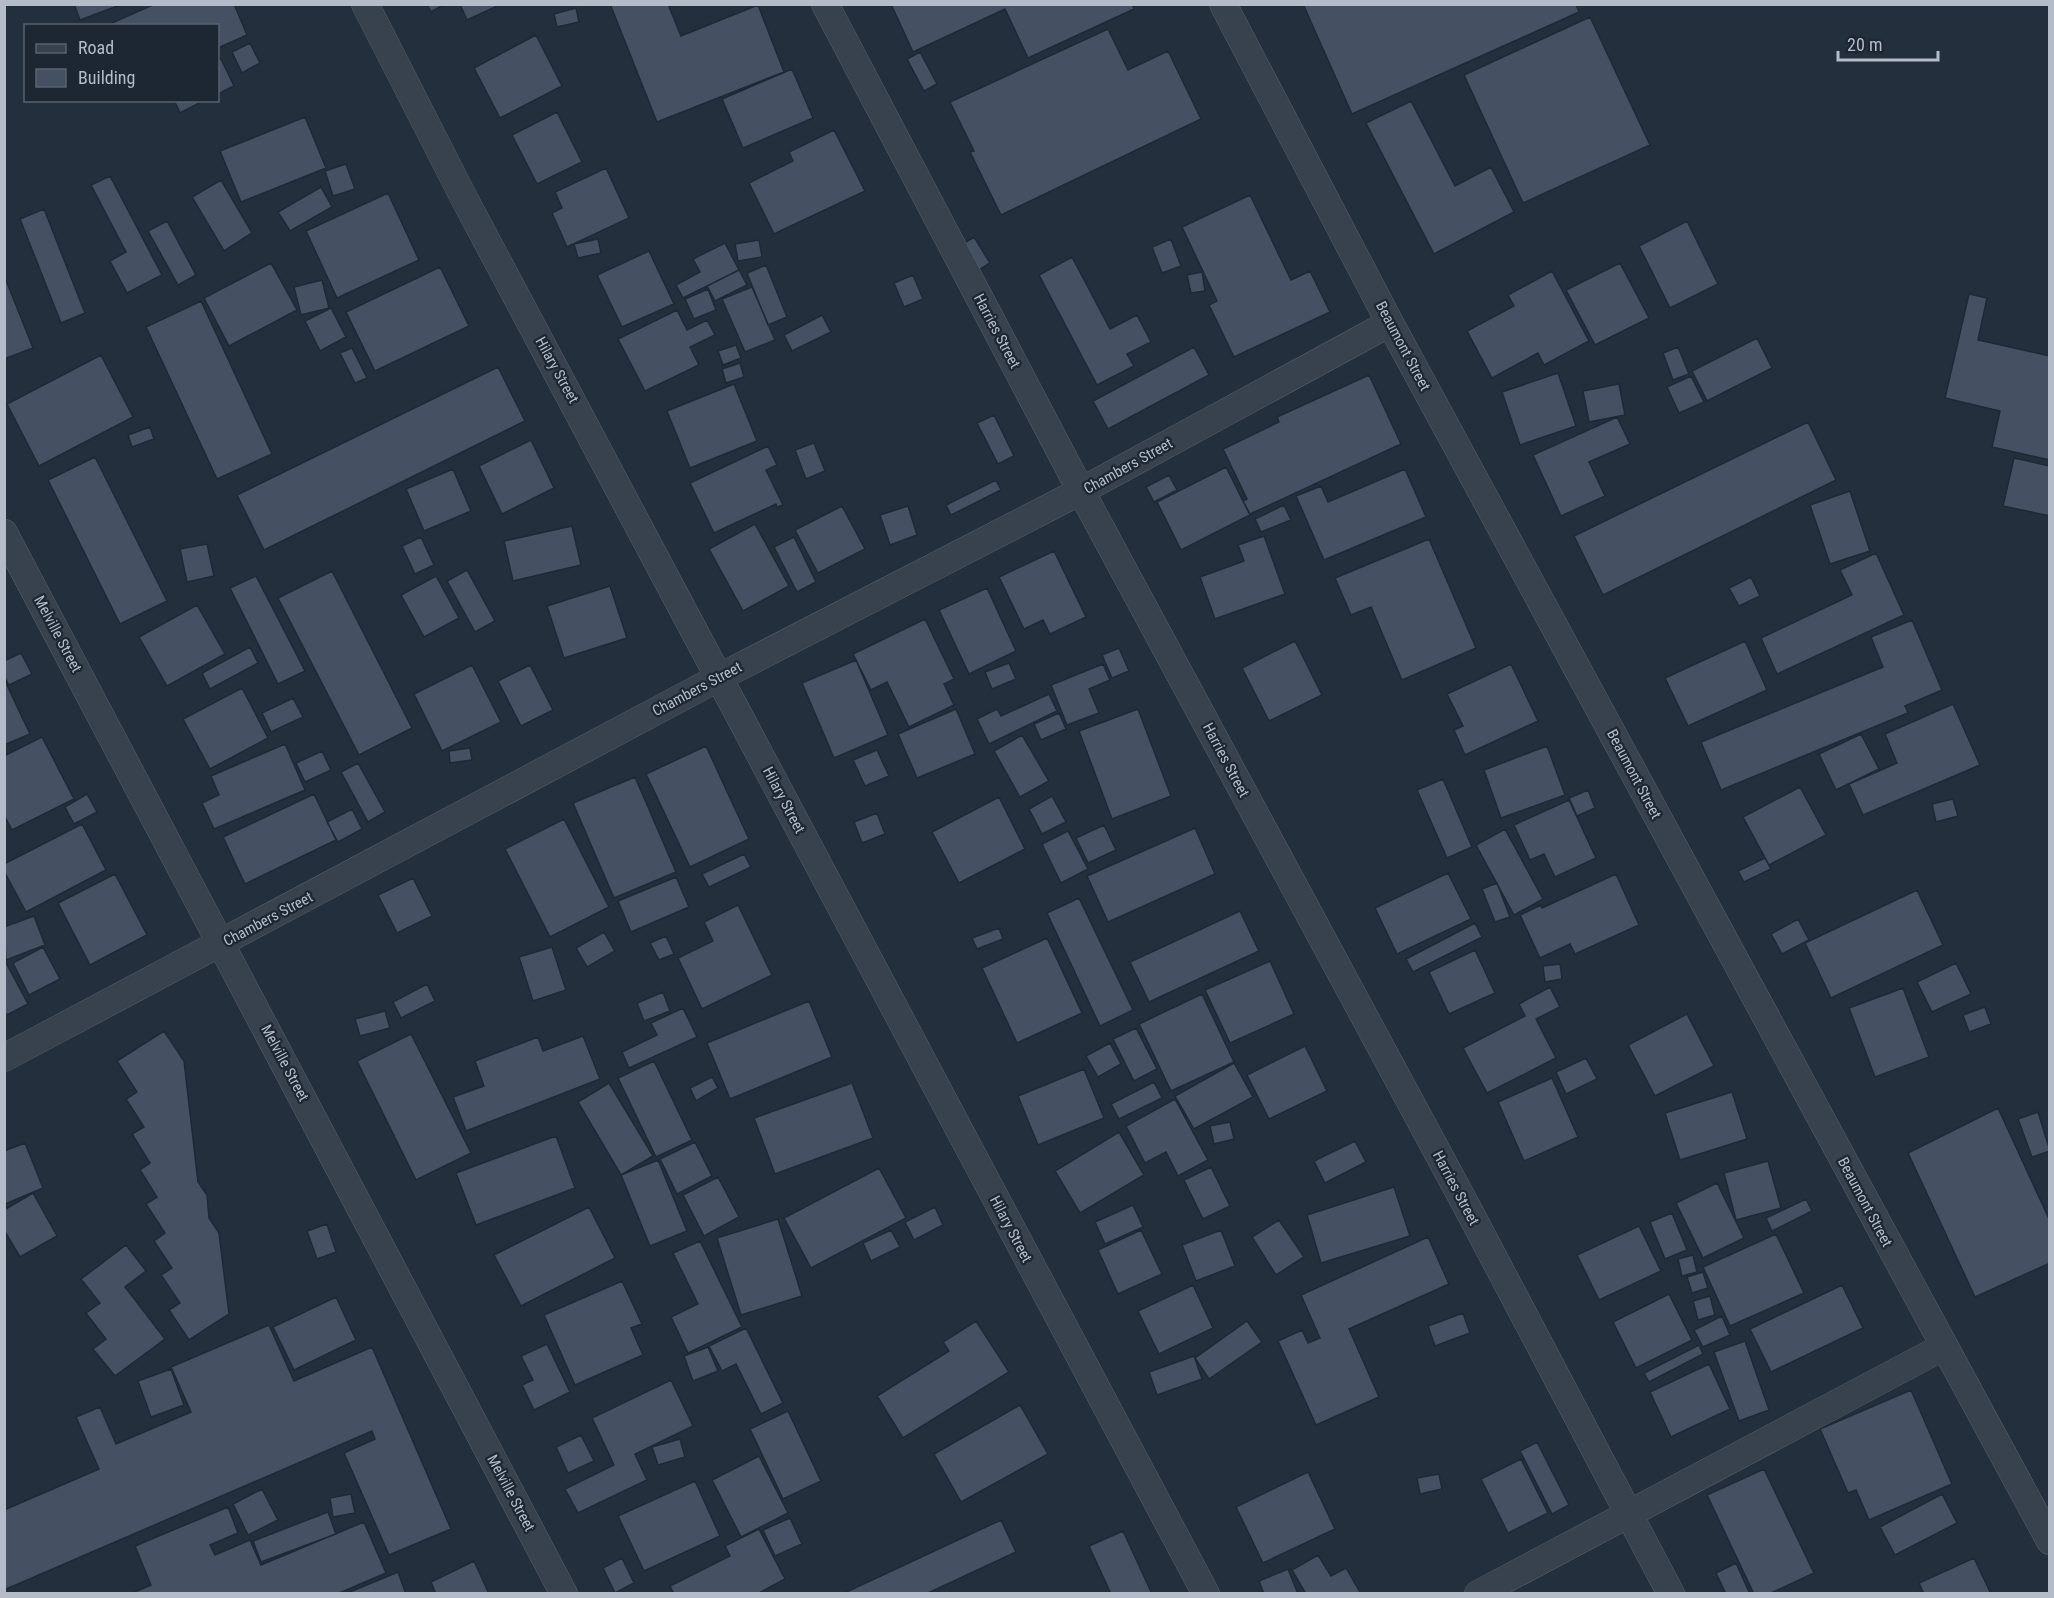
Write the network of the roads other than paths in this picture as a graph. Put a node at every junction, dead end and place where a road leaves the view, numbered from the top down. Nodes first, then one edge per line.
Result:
1 (365, 4) edge
2 (825, 4) edge
3 (1222, 4) edge
4 (1390, 323) junction
5 (1081, 491) junction
6 (4, 533) edge
7 (720, 677) junction
8 (222, 944) junction
9 (4, 1058) edge
10 (1943, 1347) junction
11 (1628, 1514) junction
12 (2049, 1541) edge
13 (564, 1593) edge
14 (1206, 1593) edge
15 (1478, 1593) edge
16 (1671, 1593) edge

1 - 7 street, Hilary Street
2 - 5 street, Harries Street
3 - 4 street, Beaumont Street
4 - 5 street, Chambers Street
4 - 10 street, Beaumont Street
5 - 7 street, Chambers Street
5 - 11 street, Harries Street
6 - 8 street, Melville Street
7 - 8 street, Chambers Street
7 - 14 street, Hilary Street
8 - 9 street, Chambers Street
8 - 13 street, Melville Street
10 - 11 street
10 - 12 street, Beaumont Street
11 - 15 street
11 - 16 street, Harries Street

